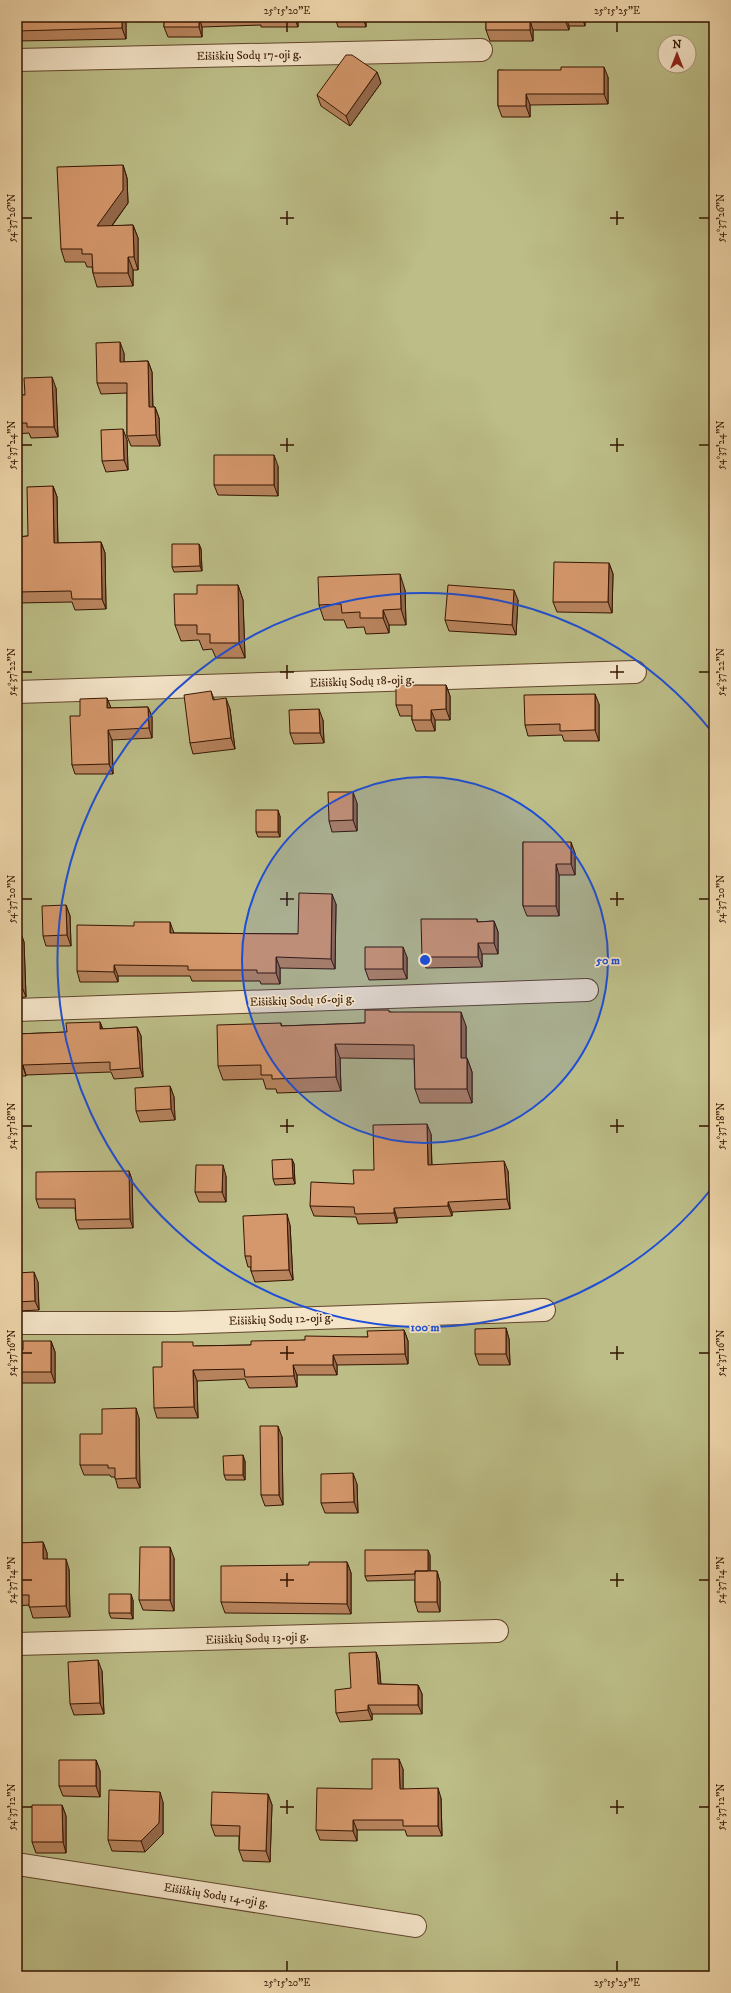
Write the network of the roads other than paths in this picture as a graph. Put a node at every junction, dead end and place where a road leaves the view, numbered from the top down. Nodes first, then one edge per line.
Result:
1 (481, 50) dead end
2 (17, 60) edge
3 (635, 672) dead end
4 (17, 692) edge
5 (587, 990) dead end
6 (17, 1010) edge
7 (544, 1310) dead end
8 (17, 1323) edge
9 (497, 1631) dead end
10 (17, 1644) edge
11 (17, 1864) edge
12 (415, 1926) dead end

1 - 2 street, Eišiškių Sodų 17-oji g.
3 - 4 street, Eišiškių Sodų 18-oji g.
5 - 6 street, Eišiškių Sodų 16-oji g.
7 - 8 street, Eišiškių Sodų 12-oji g.
9 - 10 street, Eišiškių Sodų 13-oji g.
11 - 12 street, Eišiškių Sodų 14-oji g.

